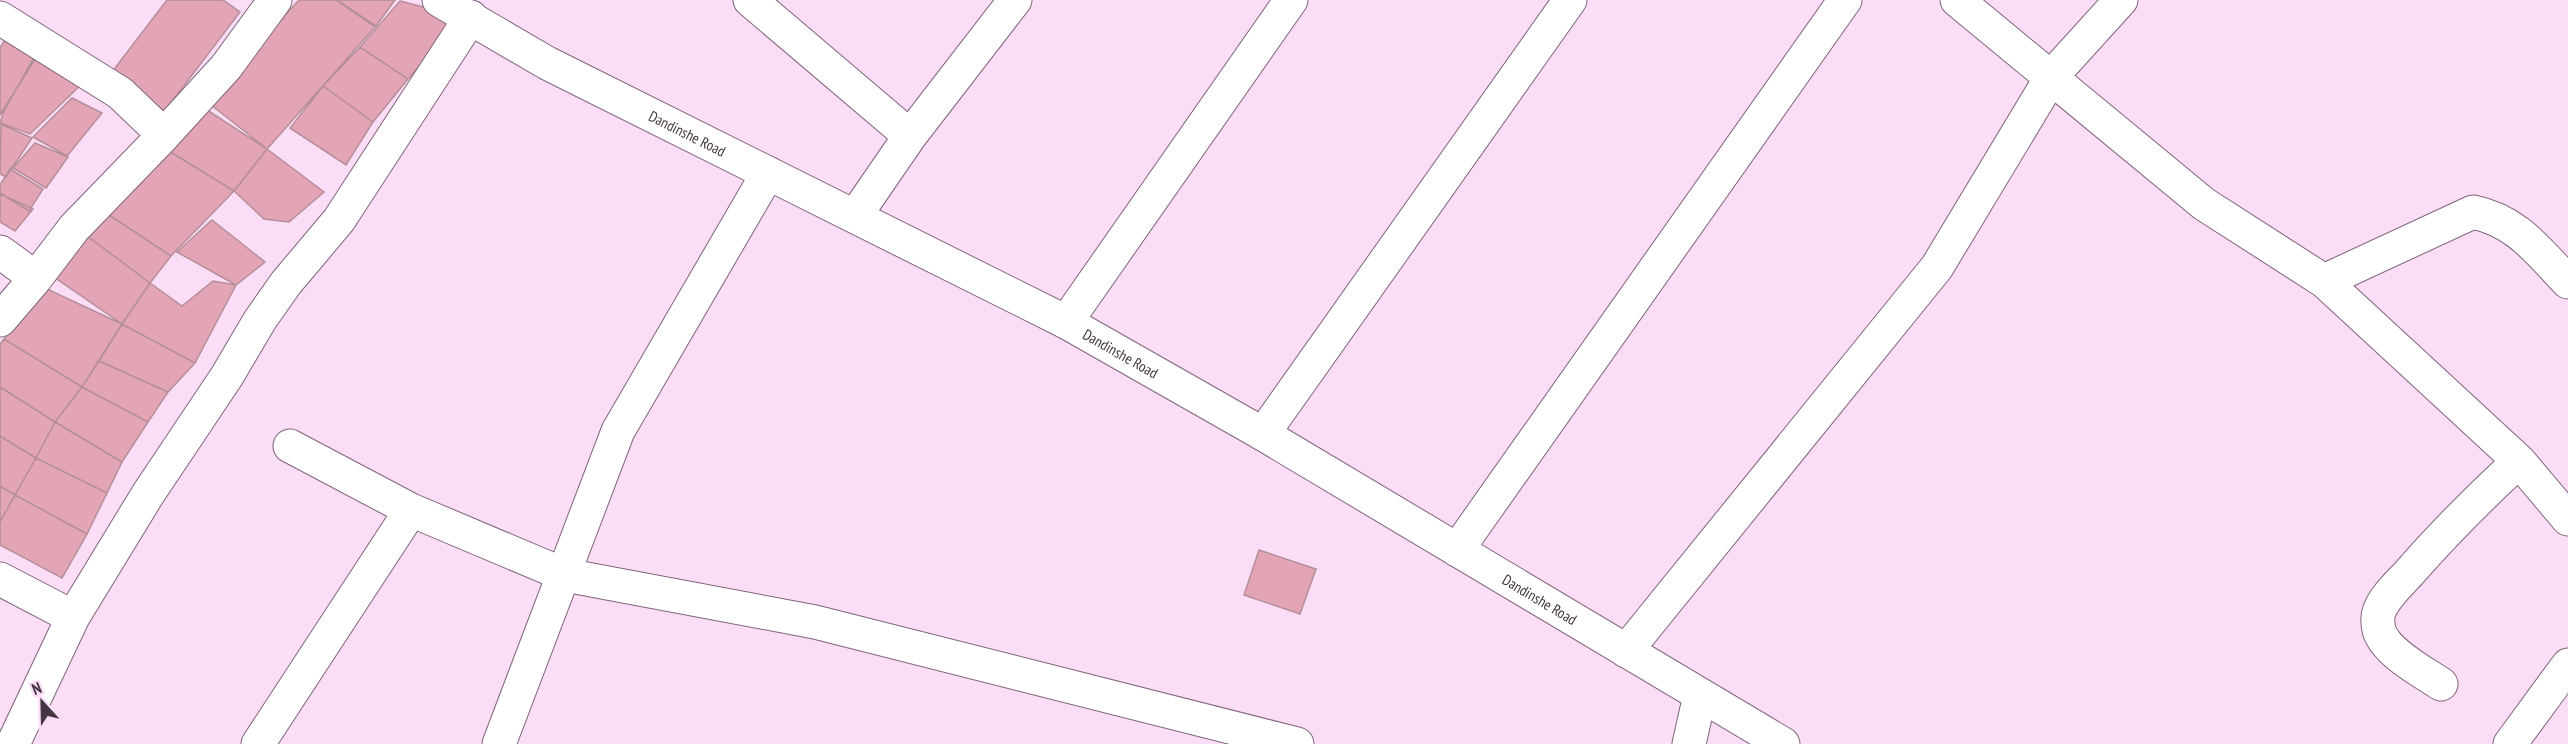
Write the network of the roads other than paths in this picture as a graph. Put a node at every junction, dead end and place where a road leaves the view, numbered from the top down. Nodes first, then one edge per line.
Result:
1 (275, 0) edge
2 (439, 0) edge
3 (750, 0) edge
4 (1016, 0) edge
5 (1291, 0) edge
6 (1570, 0) edge
7 (1845, 0) edge
8 (1957, 0) edge
9 (2121, 0) edge
10 (471, 17) junction
11 (0, 18) edge
12 (2052, 76) junction
13 (164, 135) junction
14 (910, 136) junction
15 (768, 172) junction
16 (855, 216) junction
17 (0, 252) edge
18 (36, 278) junction
19 (2325, 280) junction
20 (2568, 282) edge
21 (0, 320) edge
22 (1065, 322) junction
23 (1263, 434) junction
24 (290, 447) dead end
25 (2519, 461) junction
26 (411, 510) junction
27 (2568, 519) edge
28 (1457, 550) junction
29 (565, 575) junction
30 (0, 579) edge
31 (73, 617) junction
32 (1626, 651) junction
33 (2568, 665) edge
34 (2440, 684) dead end
35 (1700, 695) junction
36 (13, 744) edge
37 (258, 744) edge
38 (499, 744) edge
39 (1297, 744) edge
40 (1689, 744) edge
41 (1783, 744) edge
42 (2510, 744) edge

1 - 13 street
2 - 10 street, Dandinshe Road
3 - 14 street
4 - 14 street
5 - 22 street
6 - 23 street
7 - 28 street
8 - 12 street
9 - 12 street
10 - 15 street, Dandinshe Road
10 - 31 street
11 - 13 street
12 - 19 street
12 - 32 street
13 - 18 street
14 - 16 street
15 - 16 street, Dandinshe Road
15 - 29 street
16 - 22 street, Dandinshe Road
17 - 18 street
18 - 21 street
19 - 20 street
19 - 25 street
22 - 23 street, Dandinshe Road
23 - 28 street, Dandinshe Road
24 - 26 street
25 - 27 street
25 - 34 street
26 - 29 street
26 - 37 street
28 - 32 street, Dandinshe Road
29 - 38 street
29 - 39 street
30 - 31 street
31 - 36 street
32 - 35 street, Dandinshe Road
33 - 42 street
35 - 40 street
35 - 41 street, Dandinshe Road

